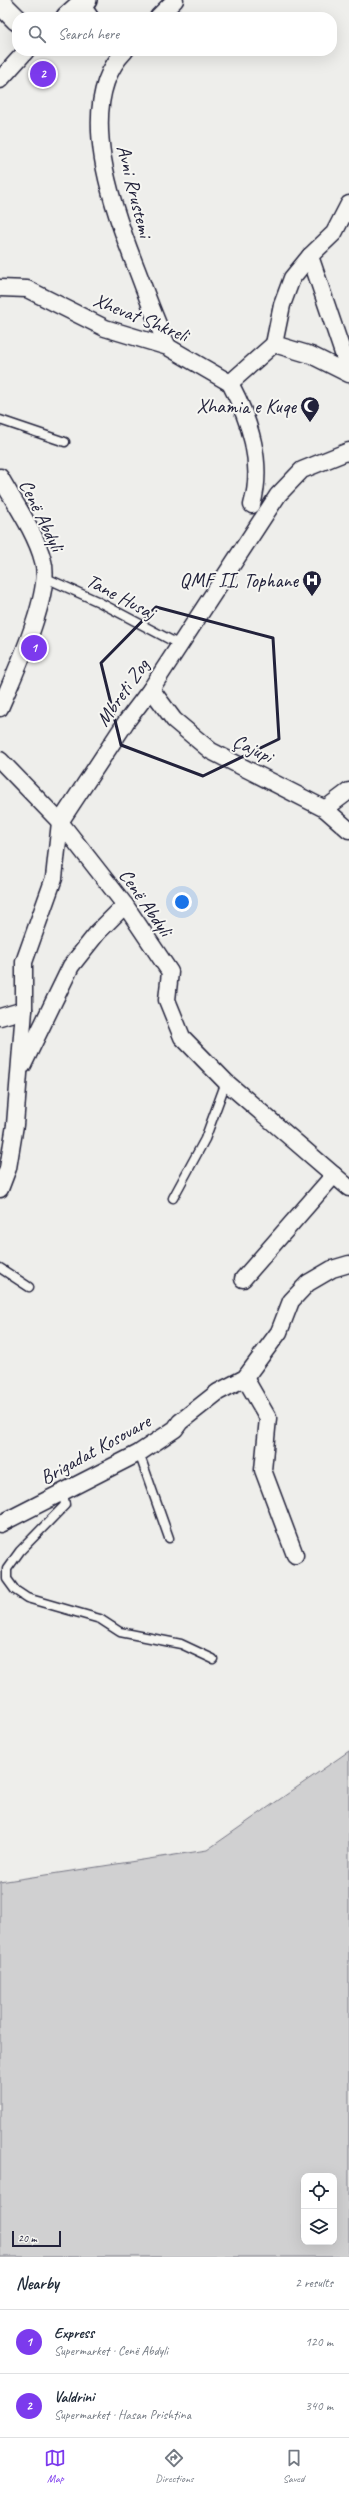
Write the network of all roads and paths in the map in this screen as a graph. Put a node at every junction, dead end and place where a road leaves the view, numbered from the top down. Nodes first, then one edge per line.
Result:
1 (175, 0) edge
2 (0, 2) edge
3 (163, 12) edge
4 (12, 15) edge
5 (22, 56) edge
6 (111, 57) edge
7 (0, 80) edge
8 (349, 204) edge
9 (310, 256) junction
10 (0, 288) edge
11 (274, 344) junction
12 (168, 347) junction
13 (349, 371) edge
14 (349, 374) edge
15 (230, 383) junction
16 (0, 420) edge
17 (65, 442) dead end
18 (349, 451) edge
19 (0, 477) edge
20 (252, 505) dead end
21 (46, 578) junction
22 (180, 645) junction
23 (151, 689) junction
24 (0, 708) edge
25 (0, 760) edge
26 (349, 791) edge
27 (325, 809) junction
28 (60, 822) junction
29 (349, 830) edge
30 (125, 905) junction
31 (24, 1010) junction
32 (0, 1017) edge
33 (20, 1072) junction
34 (226, 1082) junction
35 (334, 1175) junction
36 (349, 1188) edge
37 (0, 1189) edge
38 (173, 1198) dead end
39 (349, 1264) edge
40 (0, 1268) edge
41 (243, 1279) dead end
42 (29, 1287) dead end
43 (245, 1378) junction
44 (139, 1453) junction
45 (63, 1492) junction
46 (0, 1524) edge
47 (169, 1538) dead end
48 (295, 1555) dead end
49 (213, 1659) dead end

1 - 3 street
2 - 4 street
5 - 7 street
6 - 12 street, Avni Rrustemi
8 - 9 street
9 - 11 street
9 - 13 street
10 - 12 street, Xhevat Shkreli
11 - 14 street
11 - 15 street
12 - 15 street, Xhevat Shkreli
15 - 20 street
16 - 17 lane
18 - 22 street, Mbreti Zog
19 - 21 street, Cenë Abdyli
21 - 22 lane, Tane Husaj
21 - 24 street, Cenë Abdyli
22 - 23 street, Mbreti Zog
23 - 27 street, Çajupi
23 - 28 street, Mbreti Zog
25 - 28 street, Cenë Abdyli
26 - 27 street
27 - 29 street, Çajupi
28 - 30 street, Cenë Abdyli
28 - 31 street, Mbreti Zog
30 - 33 street, Mbreti Zog
30 - 34 street, Cenë Abdyli
31 - 32 street
31 - 33 street, Mbreti Zog
33 - 37 street, Mbreti Zog
34 - 35 street, Cenë Abdyli
34 - 38 lane
35 - 36 street, Cenë Abdyli
35 - 41 street
39 - 43 street, Brigadat Kosovare
40 - 42 lane
43 - 44 street, Brigadat Kosovare
43 - 48 street
44 - 45 street, Brigadat Kosovare
44 - 47 lane
45 - 46 street, Brigadat Kosovare
45 - 49 lane

